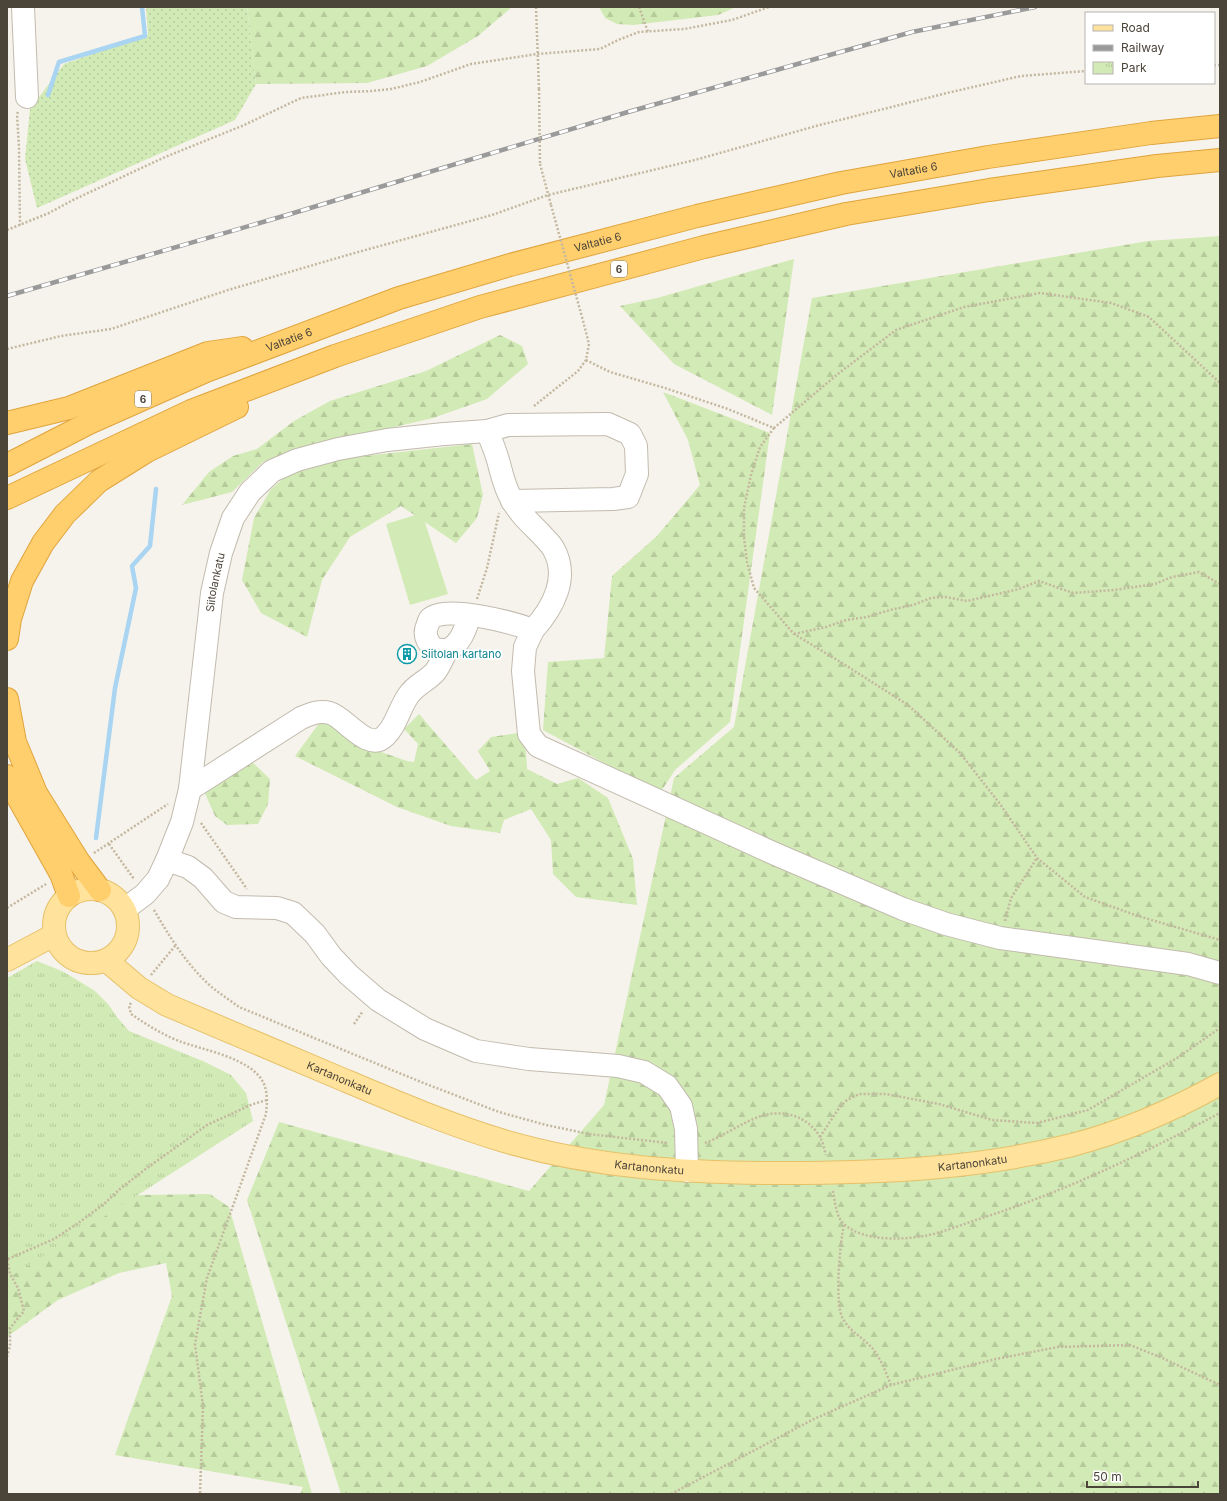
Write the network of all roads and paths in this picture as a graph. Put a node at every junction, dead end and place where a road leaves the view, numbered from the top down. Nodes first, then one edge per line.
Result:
1 (22, 7) edge
2 (536, 7) edge
3 (639, 7) edge
4 (769, 7) edge
5 (648, 32) junction
6 (537, 54) junction
7 (1085, 71) edge
8 (27, 97) joint
9 (1220, 126) edge
10 (1220, 160) edge
11 (548, 195) junction
12 (20, 225) junction
13 (7, 230) edge
14 (480, 307) junction
15 (283, 342) junction
16 (7, 349) edge
17 (586, 360) junction
18 (1220, 383) edge
19 (7, 423) edge
20 (508, 425) junction
21 (774, 428) junction
22 (487, 431) junction
23 (7, 465) edge
24 (508, 494) junction
25 (7, 498) edge
26 (1220, 584) edge
27 (470, 615) junction
28 (533, 630) junction
29 (794, 634) junction
30 (7, 639) edge
31 (447, 650) junction
32 (7, 699) edge
33 (7, 776) edge
34 (188, 796) junction
35 (1037, 858) junction
36 (167, 860) junction
37 (79, 862) junction
38 (61, 874) junction
39 (100, 890) junction
40 (69, 896) junction
41 (260, 907) junction
42 (7, 908) edge
43 (125, 908) junction
44 (54, 935) junction
45 (1000, 938) junction
46 (1220, 940) edge
47 (7, 960) edge
48 (107, 961) junction
49 (1220, 973) edge
50 (131, 1014) dead end
51 (1220, 1028) edge
52 (1220, 1084) edge
53 (267, 1100) junction
54 (1220, 1113) edge
55 (820, 1137) dead end
56 (687, 1171) junction
57 (833, 1192) dead end
58 (844, 1225) junction
59 (7, 1259) edge
60 (7, 1357) edge
61 (891, 1385) junction
62 (1220, 1385) edge
63 (200, 1494) edge
64 (671, 1494) edge

1 - 8 street
2 - 6 path
3 - 5 path
4 - 5 path
5 - 6 path
6 - 11 path, bridge
6 - 12 path
7 - 11 path
8 - 12 path
9 - 15 highway, Valtatie 6 / 6
10 - 14 highway, 6
11 - 16 path
11 - 17 path, bridge
12 - 13 path
14 - 25 highway, 6
14 - 30 highway
15 - 19 highway
15 - 23 highway, Valtatie 6 / 6
17 - 20 path
17 - 21 path
18 - 21 path
20 - 22 street, Siitolankatu
20 - 24 street, Siitolankatu
21 - 29 path
22 - 24 street
22 - 34 street, Siitolankatu
24 - 27 path
24 - 28 street
26 - 29 path
27 - 28 street
27 - 31 street
27 - 31 street
28 - 45 street
29 - 35 path
31 - 34 street
32 - 37 highway
33 - 38 highway
34 - 36 street, Siitolankatu
34 - 37 path
34 - 41 path
35 - 45 path
35 - 46 path
36 - 41 street
36 - 43 street, Siitolankatu
37 - 39 highway
38 - 40 highway
38 - 42 path
39 - 40 main road
39 - 43 main road
40 - 44 main road
41 - 56 street
43 - 48 main road
44 - 47 main road
44 - 48 main road
45 - 49 street
48 - 56 main road, Kartanonkatu
50 - 53 path
51 - 55 path
52 - 56 main road, Kartanonkatu
53 - 59 path
53 - 63 path
54 - 58 path
57 - 58 path
58 - 61 path
59 - 60 path
61 - 62 path
61 - 64 path

